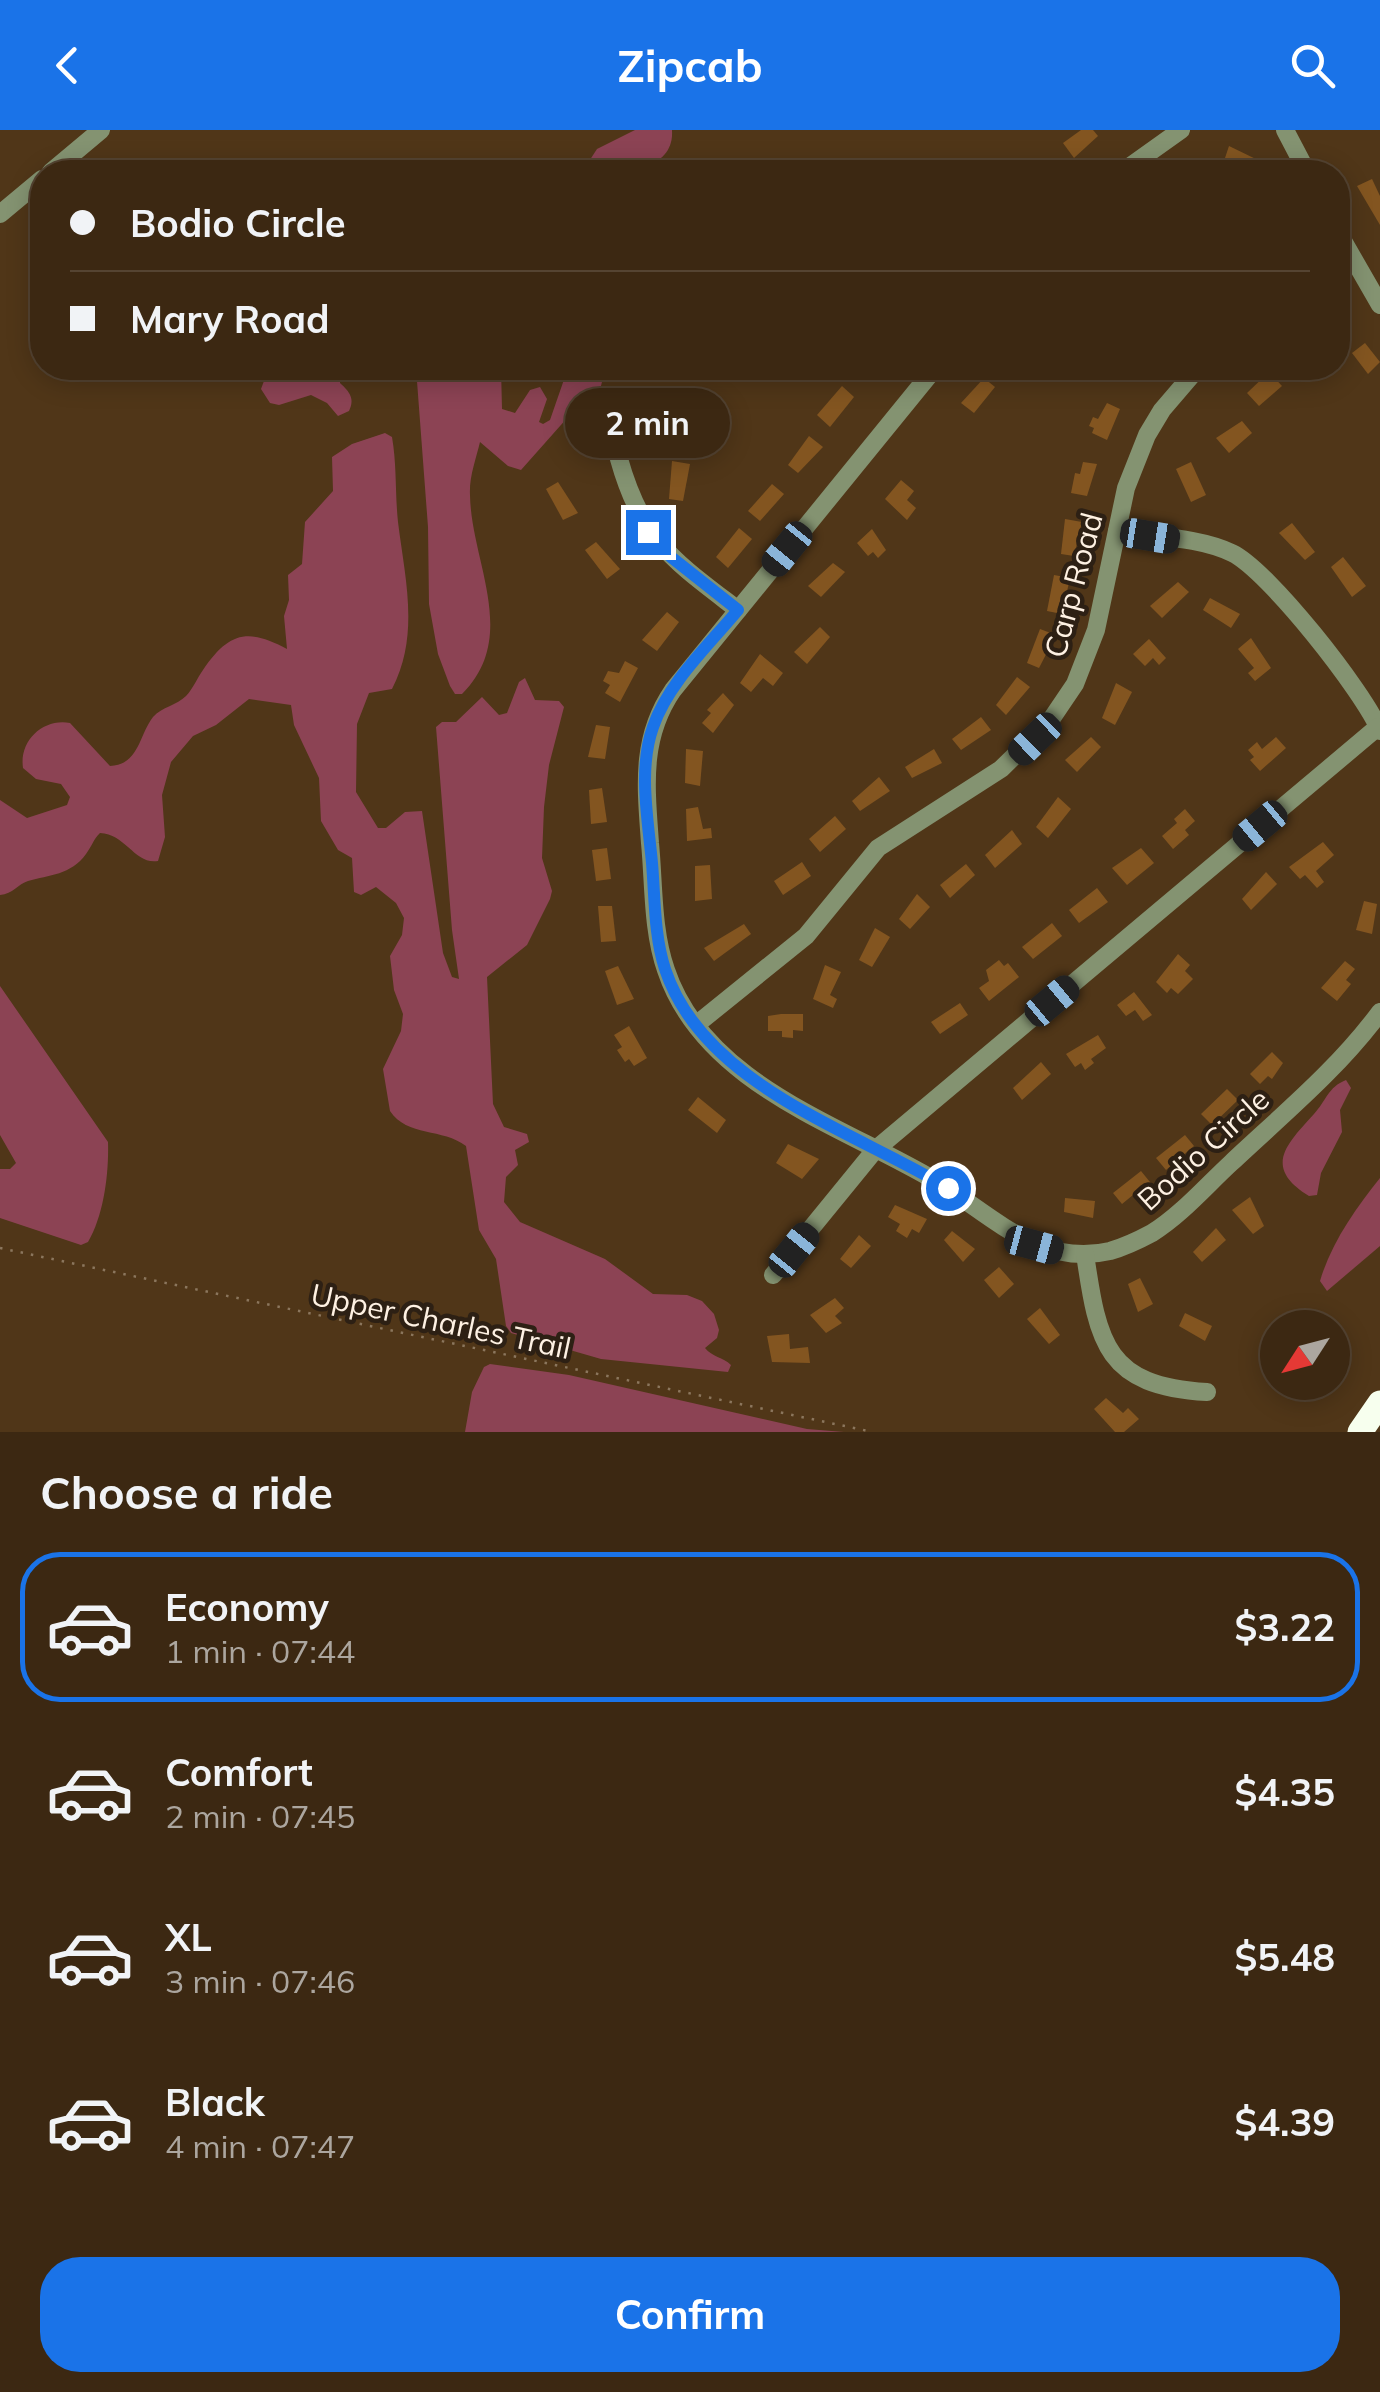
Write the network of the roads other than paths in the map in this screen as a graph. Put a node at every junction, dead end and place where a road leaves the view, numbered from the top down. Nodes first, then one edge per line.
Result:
1 (102, 130) edge
2 (1181, 130) edge
3 (1285, 130) edge
4 (66, 160) edge
5 (1139, 160) edge
6 (1301, 160) edge
7 (30, 189) edge
8 (0, 214) edge
9 (1350, 260) edge
10 (1380, 305) edge
11 (924, 380) edge
12 (1188, 380) edge
13 (619, 459) dead end
14 (1117, 531) junction
15 (738, 610) junction
16 (1379, 729) edge
17 (1380, 1012) edge
18 (697, 1024) junction
19 (875, 1150) junction
20 (1086, 1254) junction
21 (773, 1275) dead end
22 (1208, 1392) dead end
23 (1380, 1403) edge
24 (1360, 1432) edge

1 - 4 street
2 - 5 street
3 - 6 street
7 - 8 street
9 - 10 street
11 - 15 street, Bodio Circle
12 - 14 street, Carp Road
13 - 15 street
14 - 16 street
14 - 18 street, Carp Road
15 - 18 street, Bodio Circle
16 - 19 street
17 - 20 street, Bodio Circle
18 - 19 street, Bodio Circle
19 - 20 street, Bodio Circle
19 - 21 street
20 - 22 street
23 - 24 highway

